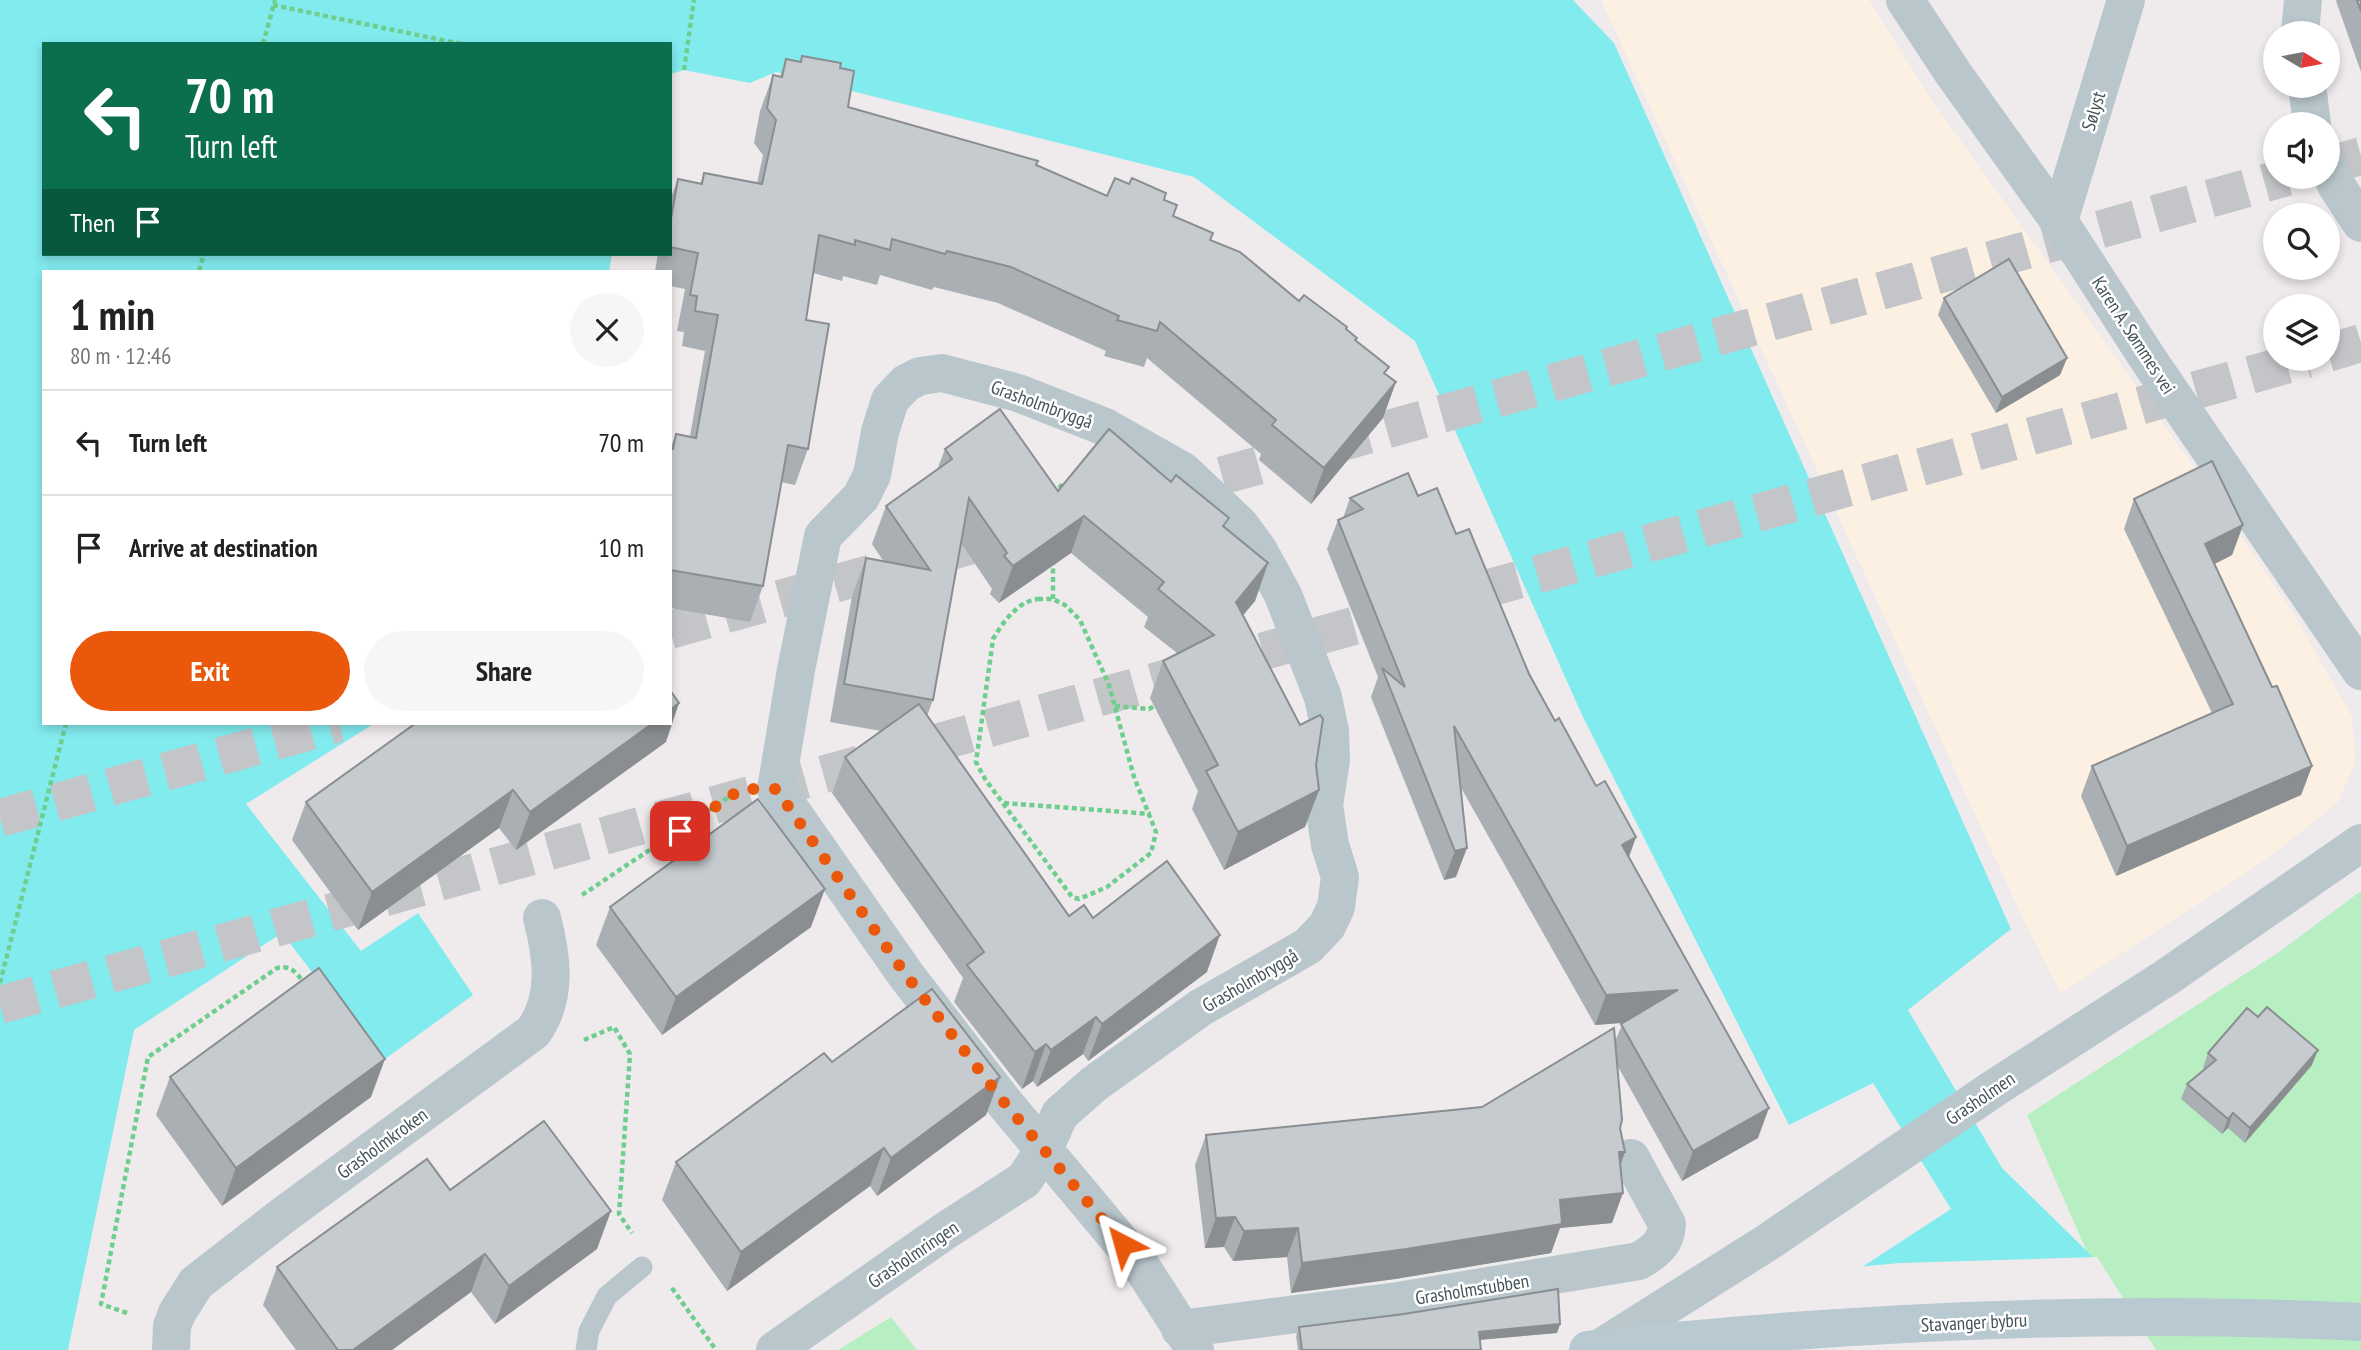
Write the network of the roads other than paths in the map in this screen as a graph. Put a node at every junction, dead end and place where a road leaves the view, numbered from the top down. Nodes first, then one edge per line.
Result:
1 (1905, 0) edge
2 (2126, 0) edge
3 (2303, 0) edge
4 (2301, 21) edge
5 (2339, 189) edge
6 (2059, 222) junction
7 (2361, 223) edge
8 (2361, 671) edge
9 (2361, 843) edge
10 (542, 918) road end
11 (1043, 1151) junction
12 (1631, 1158) dead end
13 (642, 1267) dead end
14 (2361, 1322) edge
15 (1187, 1339) edge
16 (171, 1350) edge
17 (586, 1350) edge
18 (775, 1350) edge
19 (1588, 1350) edge
20 (1598, 1350) edge

1 - 6 street, Karen A. Sømmes vei
2 - 6 street, Sølyst
3 - 4 street
5 - 7 street
6 - 8 street, Karen A. Sømmes vei
9 - 20 street, Grasholmen
10 - 16 street, Grasholmkroken
11 - 11 street, Grasholmbryggå
11 - 15 street
11 - 18 street, Grasholmringen
12 - 15 street, Grasholmstubben
13 - 17 lane
14 - 19 main road, Stavanger bybru

